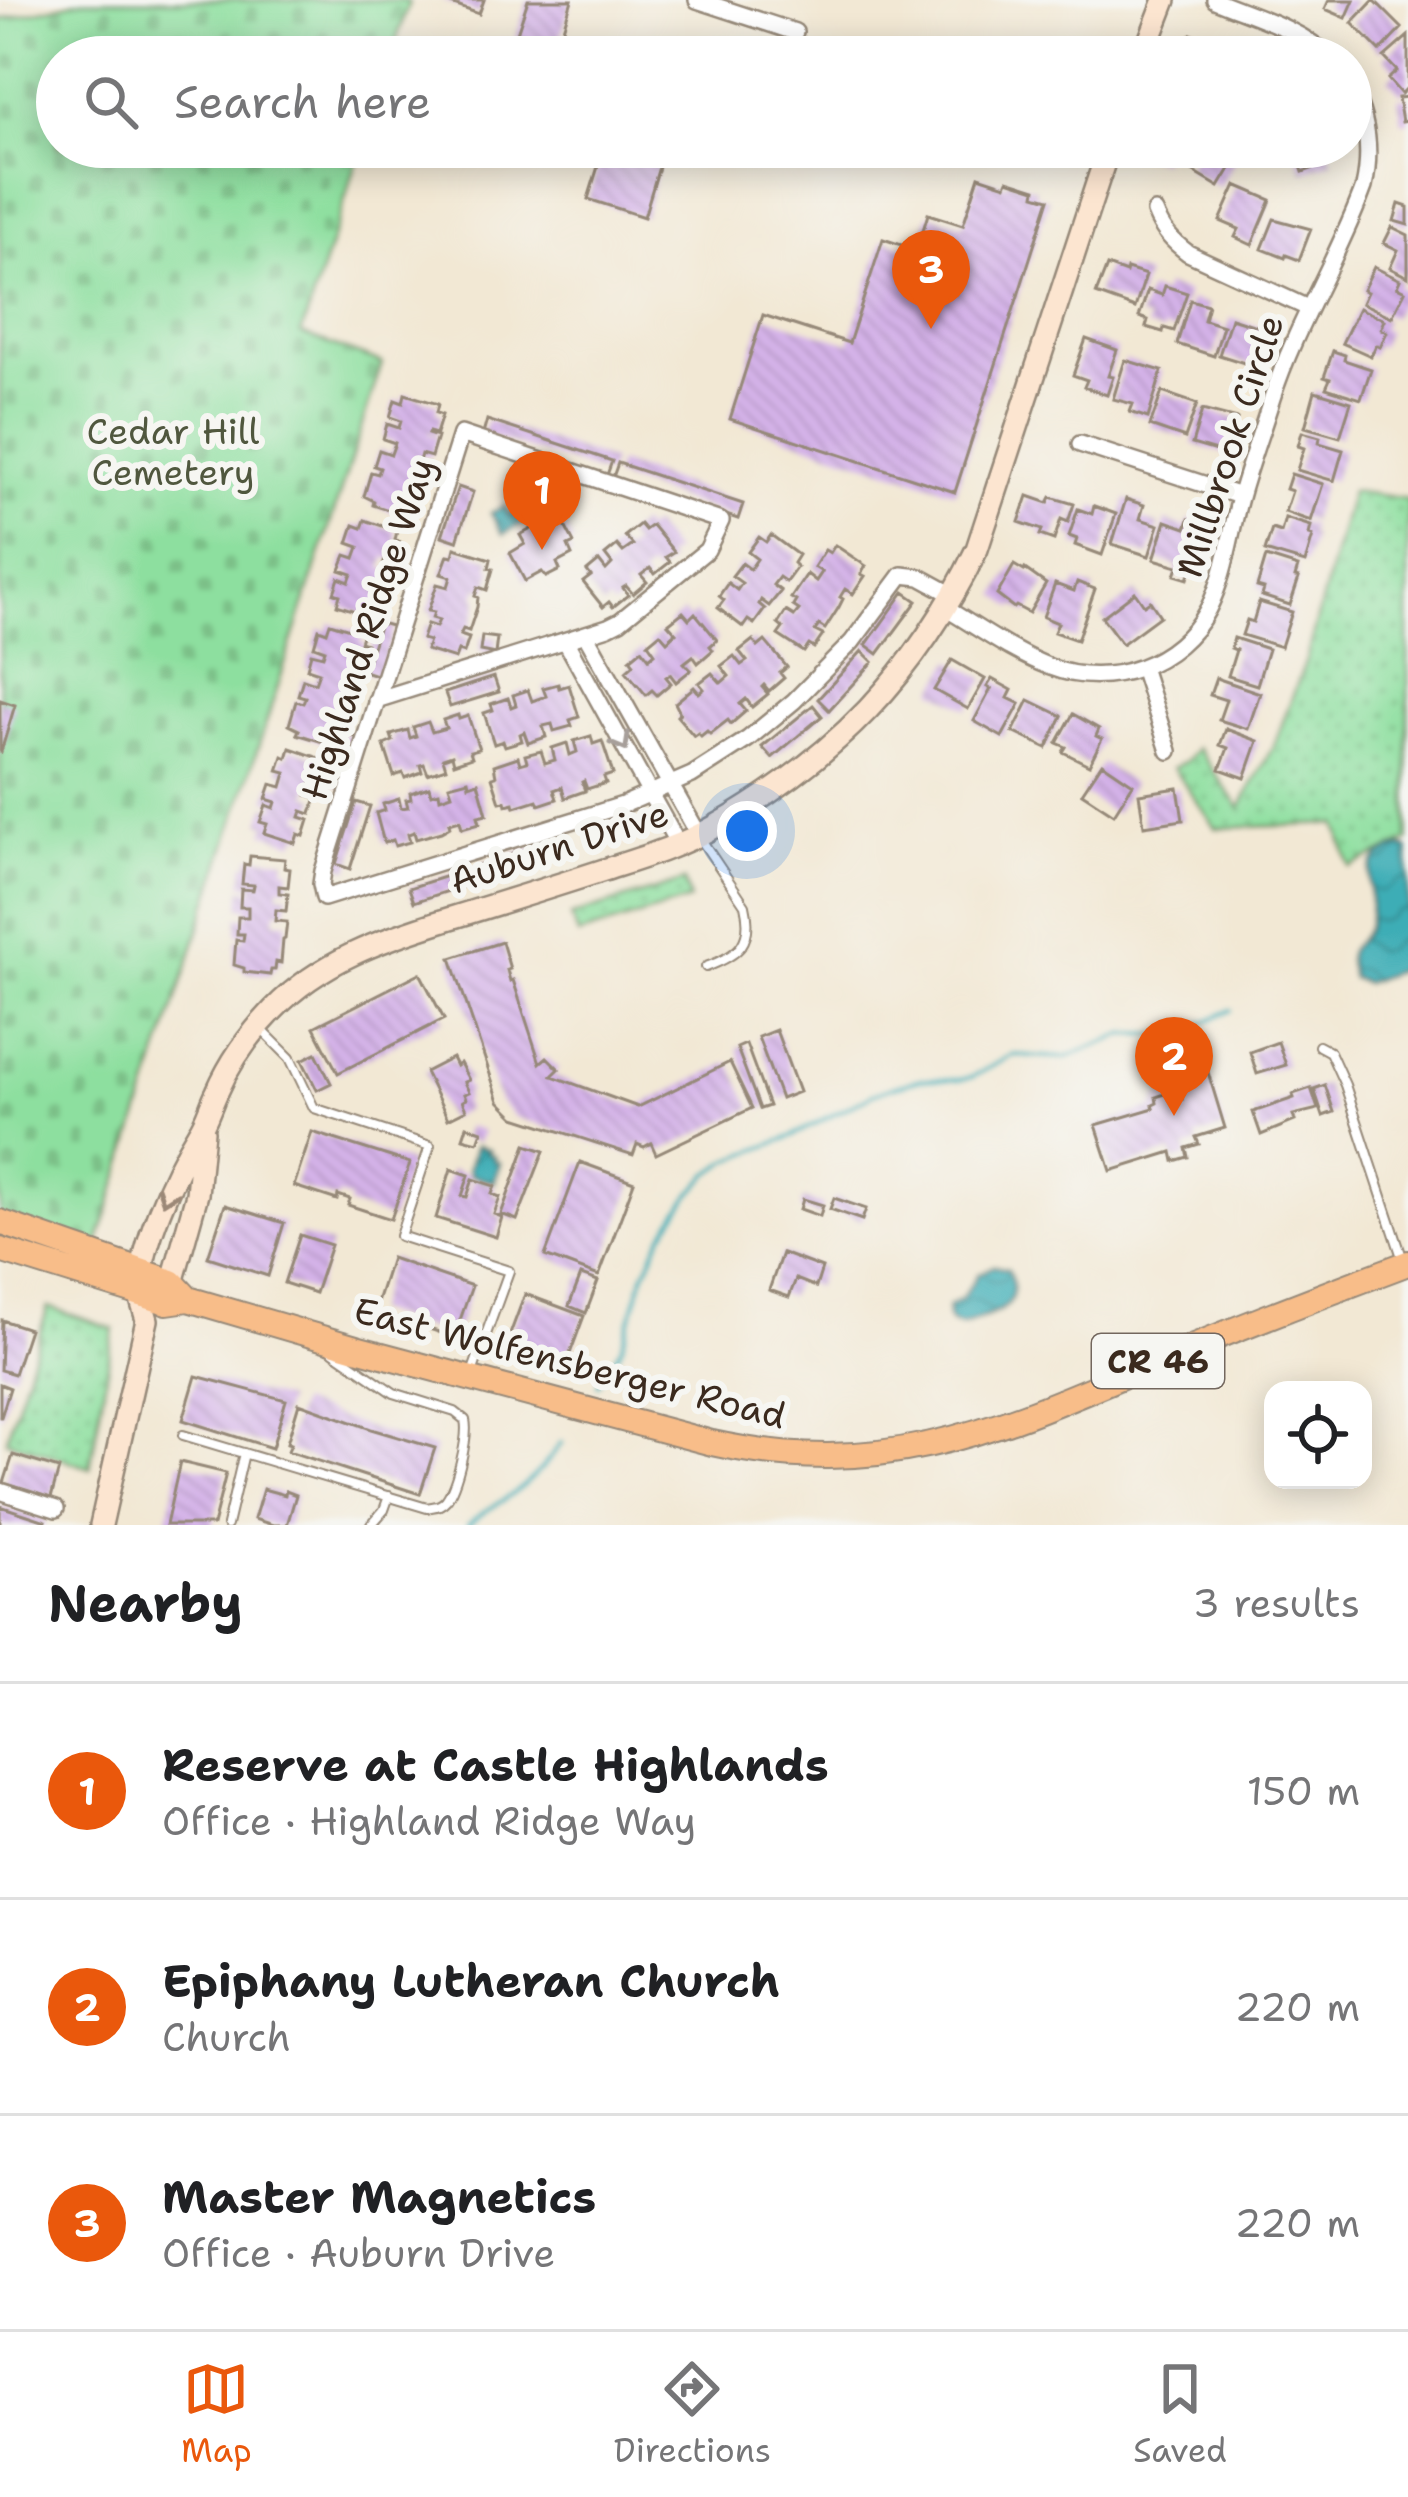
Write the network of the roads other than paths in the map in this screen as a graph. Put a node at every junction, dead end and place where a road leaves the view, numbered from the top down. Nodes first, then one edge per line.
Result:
1 (697, 0) edge
2 (1165, 0) edge
3 (1215, 0) edge
4 (795, 32) dead end
5 (1151, 36) edge
6 (1301, 36) edge
7 (1102, 168) edge
8 (1368, 168) edge
9 (1155, 212) dead end
10 (1308, 308) junction
11 (1080, 444) dead end
12 (1240, 496) junction
13 (949, 602) junction
14 (586, 635) junction
15 (566, 642) junction
16 (1142, 667) junction
17 (376, 700) junction
18 (1169, 751) dead end
19 (671, 784) junction
20 (650, 794) junction
21 (688, 840) junction
22 (706, 967) dead end
23 (259, 1027) junction
24 (1319, 1046) dead end
25 (204, 1125) junction
26 (0, 1222) edge
27 (0, 1250) edge
28 (1406, 1264) edge
29 (142, 1284) junction
30 (176, 1295) junction
31 (147, 1320) junction
32 (307, 1334) junction
33 (470, 1378) junction
34 (183, 1435) dead end
35 (244, 1453) junction
36 (0, 1492) edge
37 (389, 1496) junction
38 (56, 1509) dead end
39 (101, 1525) edge
40 (227, 1525) edge
41 (371, 1525) edge

1 - 4 street
2 - 5 street
3 - 6 street
7 - 13 street, Auburn Drive
8 - 10 street, Millbrook Circle
9 - 10 street
10 - 12 street, Millbrook Circle
11 - 12 street
12 - 16 street, Millbrook Circle
13 - 16 street, Millbrook Circle
13 - 19 street, Millbrook Circle
13 - 21 street, Auburn Drive
14 - 15 street
14 - 17 street, Highland Ridge Way
14 - 19 street
15 - 17 street
15 -> 20 street
16 - 18 street
17 - 20 street, Highland Ridge Way
19 - 20 street
19 - 21 street
20 - 21 street
21 - 22 lane
21 - 23 street, Auburn Drive
23 - 25 street, Auburn Drive
23 - 33 lane
24 - 28 lane
25 -> 29 street, Auburn Drive
25 - 30 street, Auburn Drive
26 - 29 main road, East Wolfensberger Road
27 - 29 main road, East Wolfensberger Road
28 - 33 main road, East Wolfensberger Road / CR 46
29 - 30 main road, East Wolfensberger Road
29 - 31 street
30 - 31 street
30 - 32 main road, East Wolfensberger Road / CR 46
31 - 39 street
32 - 33 main road, East Wolfensberger Road / CR 46
32 - 37 lane
34 - 35 lane
35 - 37 lane
35 - 40 lane
36 - 38 street
37 - 41 lane

